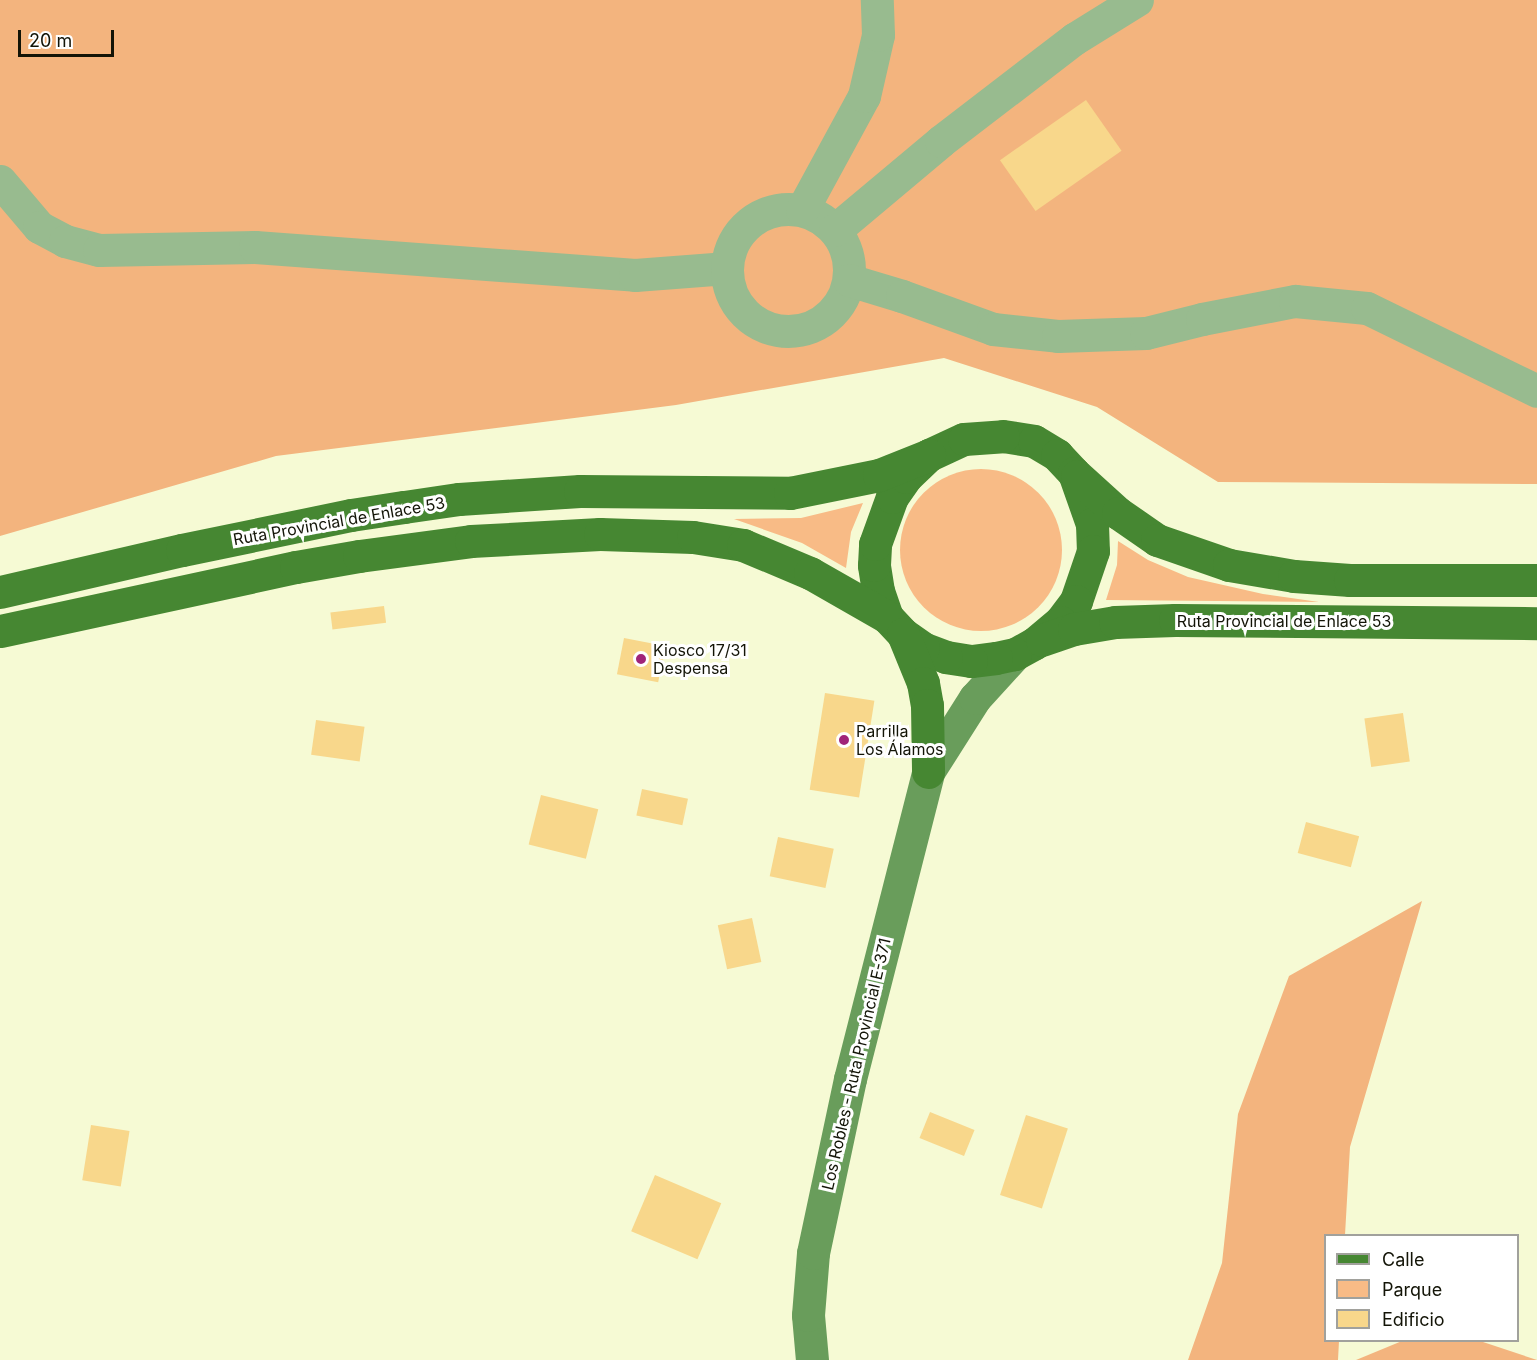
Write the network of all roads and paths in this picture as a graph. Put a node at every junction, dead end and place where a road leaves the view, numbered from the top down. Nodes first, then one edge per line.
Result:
1 (877, 0) edge
2 (1137, 0) edge
3 (0, 181) edge
4 (802, 210) junction
5 (835, 230) junction
6 (727, 268) junction
7 (849, 280) junction
8 (1537, 391) edge
9 (929, 455) junction
10 (1074, 473) junction
11 (1537, 580) edge
12 (0, 592) edge
13 (1537, 623) edge
14 (895, 626) junction
15 (0, 631) edge
16 (1025, 648) junction
17 (928, 772) junction
18 (812, 1360) edge

1 - 4 street
2 - 5 street
3 - 6 street
4 - 5 street
4 - 6 street
5 - 7 street
6 - 7 street
7 - 8 street
9 - 10 main road, Ruta Provincial de Enlace 53
9 - 12 main road, Ruta Provincial de Enlace 53
9 - 14 main road
10 - 11 main road
10 - 16 main road
13 - 16 main road, Ruta Provincial de Enlace 53
14 - 15 main road
14 - 16 main road, Ruta Provincial de Enlace 53
14 - 17 main road
16 - 17 main road, Los Robles - Ruta Provincial E-371
17 - 18 main road, Los Robles - Ruta Provincial E-371

